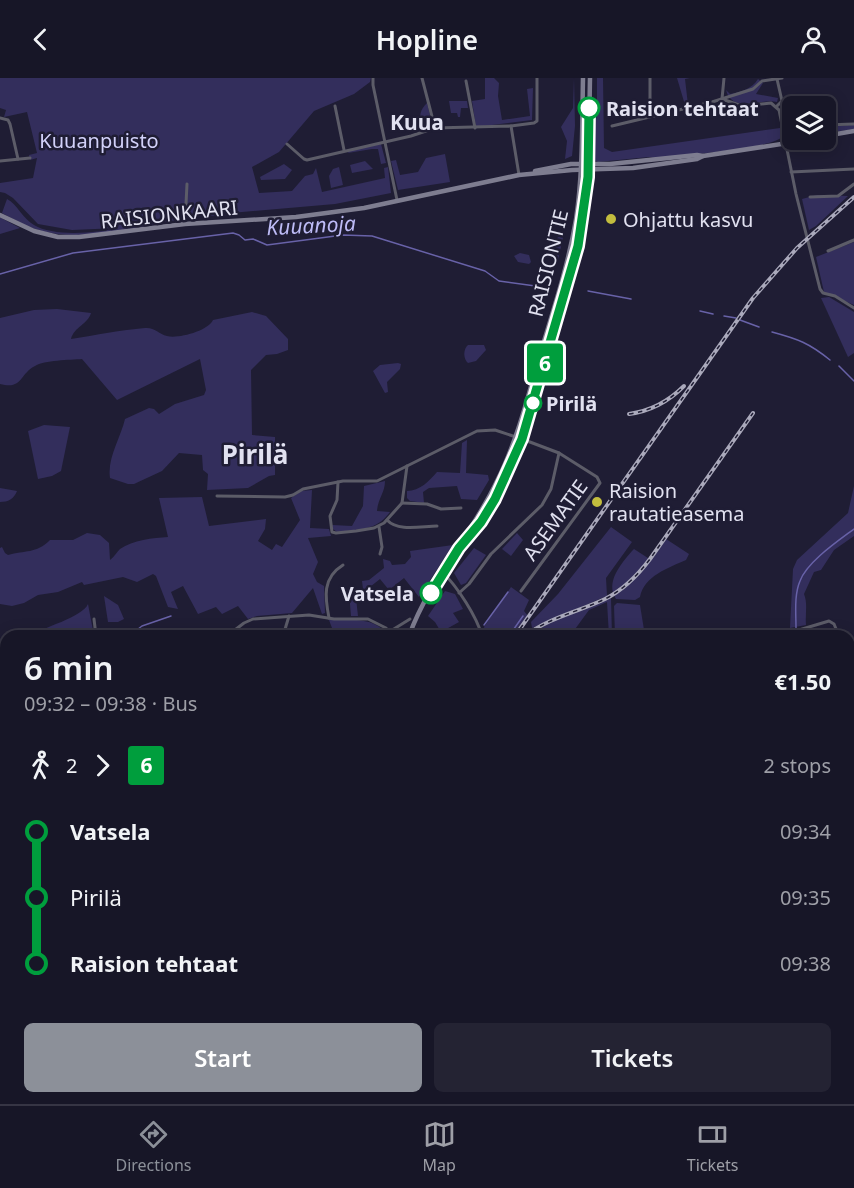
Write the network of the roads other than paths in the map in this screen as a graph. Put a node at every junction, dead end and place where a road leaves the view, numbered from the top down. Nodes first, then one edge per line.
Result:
1 (374, 78) edge
2 (422, 78) edge
3 (537, 78) edge
4 (583, 78) edge
5 (590, 78) edge
6 (650, 78) edge
7 (724, 78) edge
8 (782, 78) edge
9 (762, 79) edge
10 (777, 79) edge
11 (466, 81) dead end
12 (722, 99) junction
13 (335, 106) dead end
14 (777, 106) junction
15 (650, 116) junction
16 (0, 118) edge
17 (854, 124) edge
18 (782, 125) edge
19 (836, 125) edge
20 (512, 126) junction
21 (612, 126) dead end
22 (435, 128) junction
23 (475, 129) junction
24 (854, 131) edge
25 (836, 134) edge
26 (385, 142) junction
27 (287, 144) dead end
28 (782, 144) edge
29 (344, 150) junction
30 (786, 150) edge
31 (703, 156) junction
32 (30, 158) dead end
33 (18, 159) junction
34 (0, 160) edge
35 (582, 164) junction
36 (588, 164) junction
37 (854, 169) edge
38 (581, 170) junction
39 (588, 171) junction
40 (791, 172) junction
41 (520, 175) junction
42 (187, 184) dead end
43 (854, 184) edge
44 (810, 197) dead end
45 (397, 200) junction
46 (0, 214) edge
47 (185, 224) junction
48 (854, 240) edge
49 (828, 251) dead end
50 (854, 308) edge
51 (515, 437) junction
52 (522, 439) junction
53 (560, 453) junction
54 (407, 466) junction
55 (338, 482) junction
56 (218, 496) dead end
57 (402, 503) junction
58 (461, 508) dead end
59 (387, 520) junction
60 (379, 526) junction
61 (436, 526) dead end
62 (460, 546) junction
63 (380, 554) dead end
64 (343, 565) dead end
65 (443, 573) junction
66 (521, 591) dead end
67 (459, 593) junction
68 (288, 616) junction
69 (329, 618) junction
70 (94, 619) dead end
71 (410, 619) dead end
72 (95, 630) edge
73 (235, 630) edge
74 (284, 630) edge
75 (386, 630) edge
76 (395, 630) edge
77 (412, 630) edge
78 (480, 630) edge
79 (799, 630) edge
80 (836, 630) edge

1 - 26 street
2 - 22 street
3 - 20 street
4 - 35 main road, RAISIONTIE
5 - 36 main road, RAISIONTIE
6 - 15 street
7 - 12 street
8 - 10 street
9 - 10 street
9 - 12 street
10 - 14 street
11 - 23 street
12 - 14 street
12 - 15 street
13 - 29 street
14 - 18 street
15 - 21 street
16 - 33 street
17 - 19 street
20 - 23 street
20 - 41 street
22 - 23 street
22 - 26 street
24 - 25 main road
26 - 29 street
26 - 45 street
27 - 29 street
28 - 31 main road, RAISIONKAARI
30 - 40 street
31 - 36 main road, RAISIONKAARI
31 - 39 main road, RAISIONKAARI
32 - 33 street
33 - 34 street
35 - 36 main road, RAISIONKAARI
35 - 38 main road, RAISIONTIE
35 - 41 main road, RAISIONKAARI
36 - 39 main road, RAISIONTIE
37 - 40 street
38 - 39 main road, RAISIONKAARI
38 - 41 main road, RAISIONKAARI
38 - 51 main road, RAISIONTIE
39 - 52 main road, RAISIONTIE
40 - 50 street
41 - 45 main road, RAISIONKAARI
42 - 47 street
43 - 44 street
45 - 47 main road, RAISIONKAARI
46 - 47 main road, RAISIONKAARI
48 - 49 street
51 - 52 street, ASEMATIE
51 - 54 street, ASEMATIE
51 - 62 main road, RAISIONTIE
52 - 53 street, ASEMATIE
52 - 62 main road, RAISIONTIE
53 - 66 street, ASEMATIE
53 - 67 street
54 - 55 street, ASEMATIE
54 - 57 street
55 - 56 street, ASEMATIE
55 - 60 street
57 - 58 street
57 - 59 street
59 - 60 street
59 - 61 street
60 - 63 street
62 - 65 main road, RAISIONTIE
64 - 69 street
65 - 67 street
65 - 77 main road, RAISIONTIE
67 - 78 street
68 - 69 street
68 - 73 street
68 - 74 street
69 - 75 street
70 - 72 street
71 - 76 street
79 - 80 street

